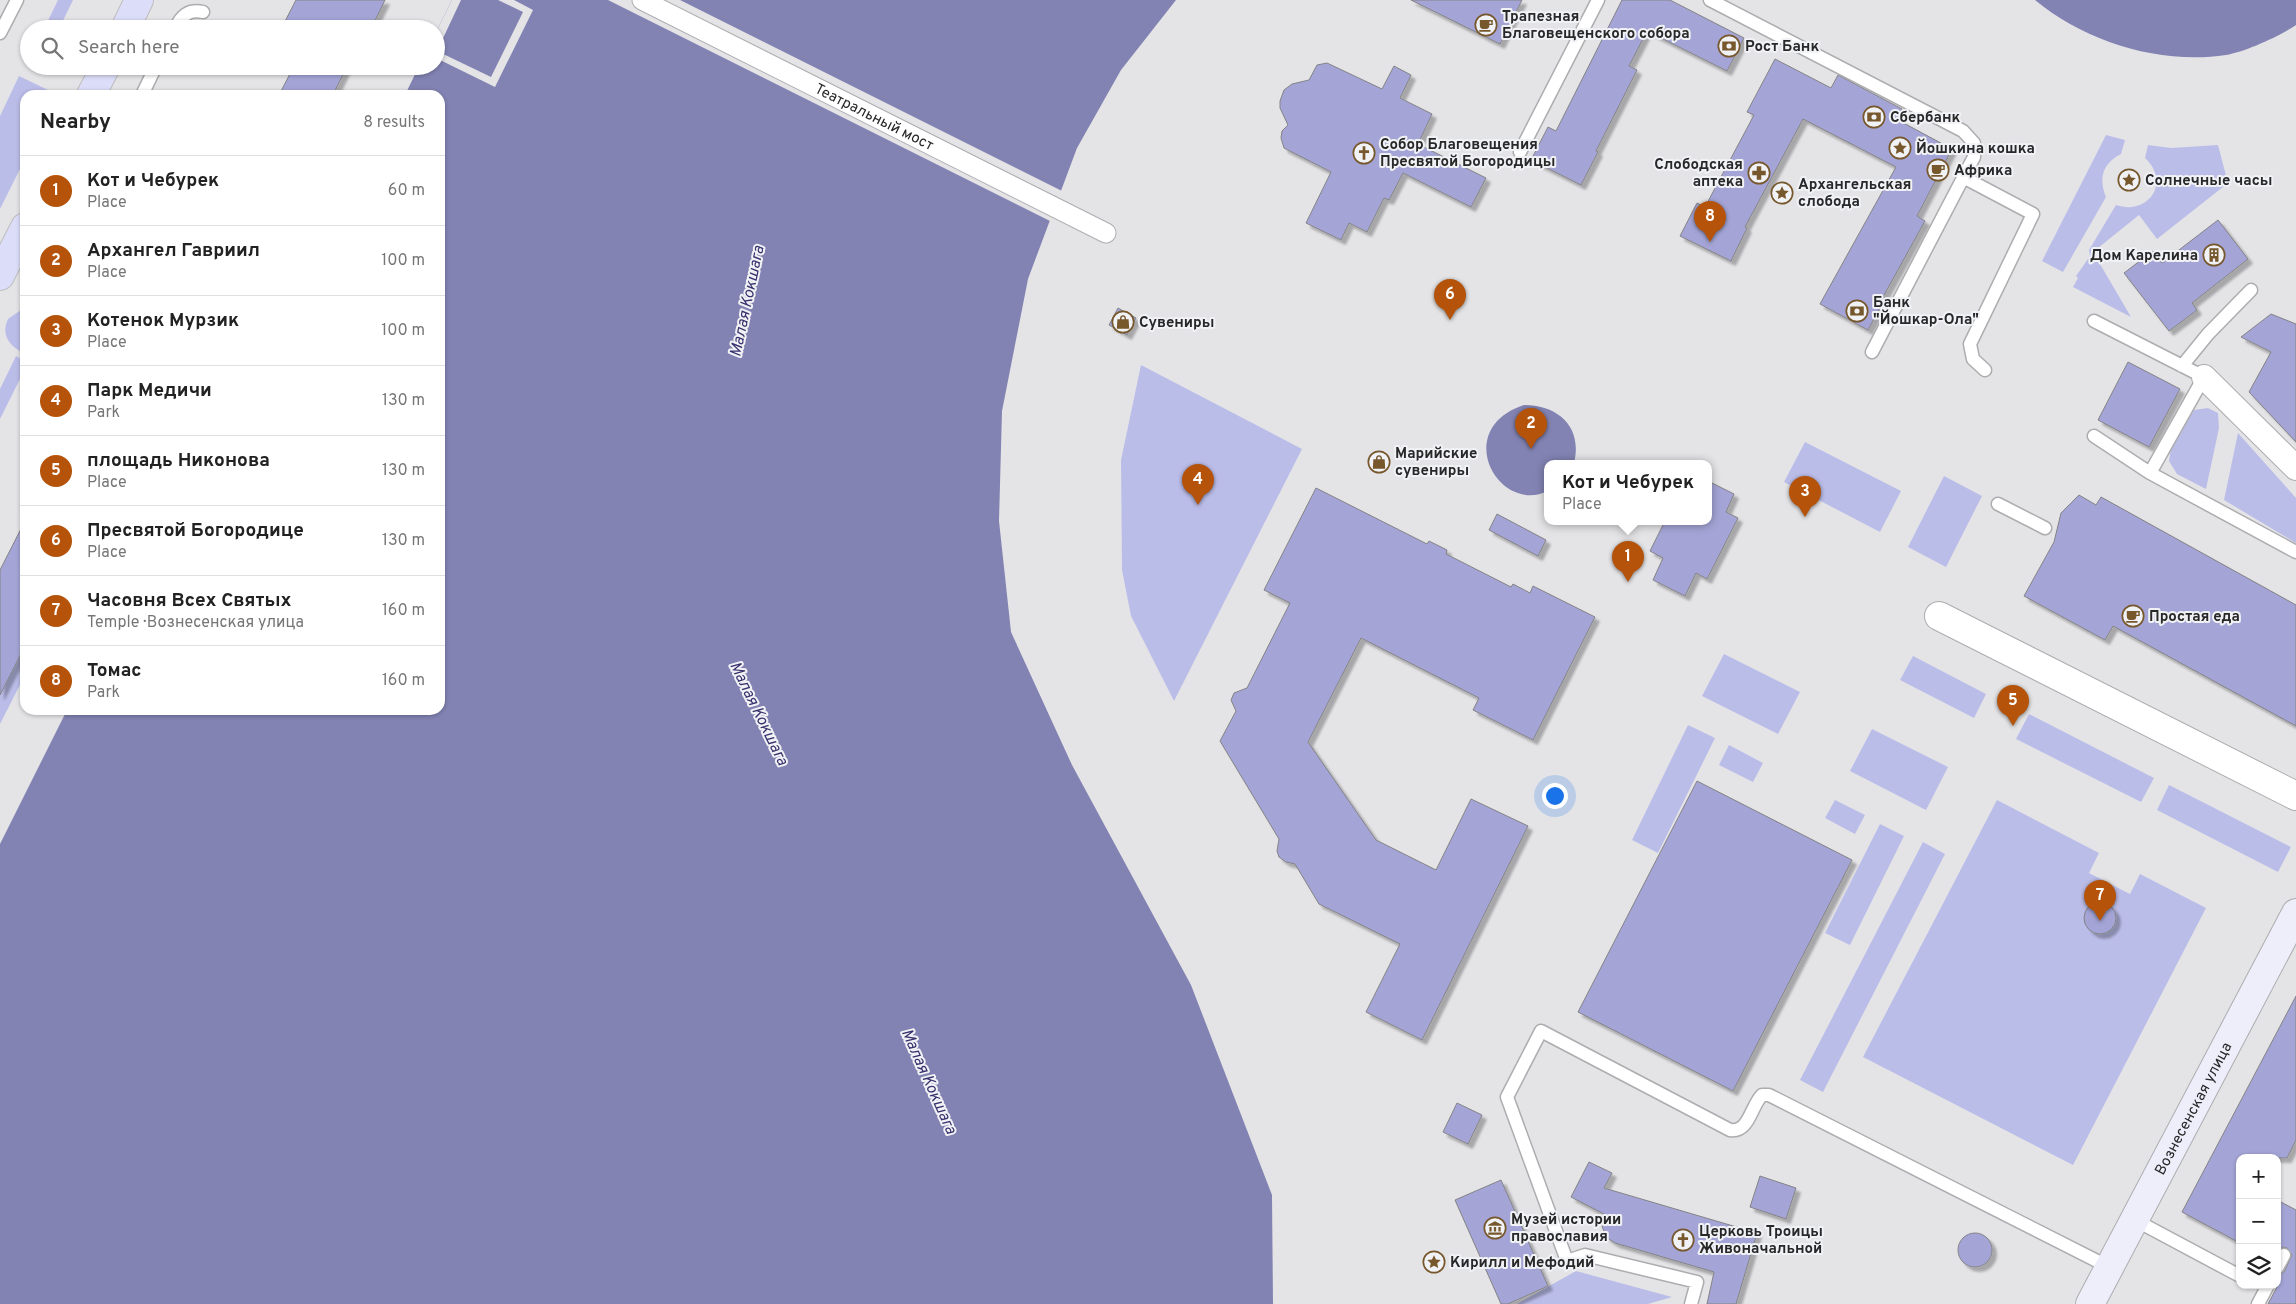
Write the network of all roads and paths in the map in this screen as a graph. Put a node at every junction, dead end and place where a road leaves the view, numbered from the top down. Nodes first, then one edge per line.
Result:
1 (17, 0) edge
2 (139, 0) edge
3 (642, 0) edge
4 (1598, 0) edge
5 (1710, 0) edge
6 (203, 12) dead end
7 (129, 20) edge
8 (180, 20) edge
9 (0, 33) edge
10 (102, 75) edge
11 (152, 75) edge
12 (94, 90) edge
13 (144, 90) edge
14 (1520, 152) dead end
15 (1963, 177) junction
16 (1106, 234) dead end
17 (20, 237) edge
18 (0, 276) edge
19 (2251, 290) dead end
20 (2094, 321) dead end
21 (1872, 352) dead end
22 (2182, 366) junction
23 (1984, 370) dead end
24 (2204, 377) junction
25 (2094, 436) dead end
26 (2296, 468) edge
27 (2150, 473) junction
28 (1998, 504) dead end
29 (2045, 528) dead end
30 (2296, 552) edge
31 (1939, 616) dead end
32 (2296, 796) edge
33 (2296, 912) edge
34 (2134, 1220) junction
35 (2284, 1255) dead end
36 (2281, 1261) edge
37 (2109, 1267) junction
38 (2236, 1274) edge
39 (2263, 1289) edge
40 (1691, 1304) edge
41 (2090, 1304) edge
42 (2258, 1304) edge

1 - 9 lane
2 - 7 main road
3 - 16 street, Театральный мост
4 - 14 lane
5 - 15 lane
6 - 8 lane
10 - 12 main road
11 - 13 lane
15 - 21 lane
15 - 23 lane
17 - 18 main road
19 - 22 lane
20 - 22 lane
22 - 24 lane
24 - 26 street
24 - 27 lane
25 - 27 lane
27 - 30 lane
28 - 29 lane
31 - 32 street
33 - 34 main road, Вознесенская улица
34 - 37 main road, Вознесенская улица
34 - 38 lane
35 - 36 lane
37 - 40 lane
37 - 41 main road, Вознесенская улица
39 - 42 lane

